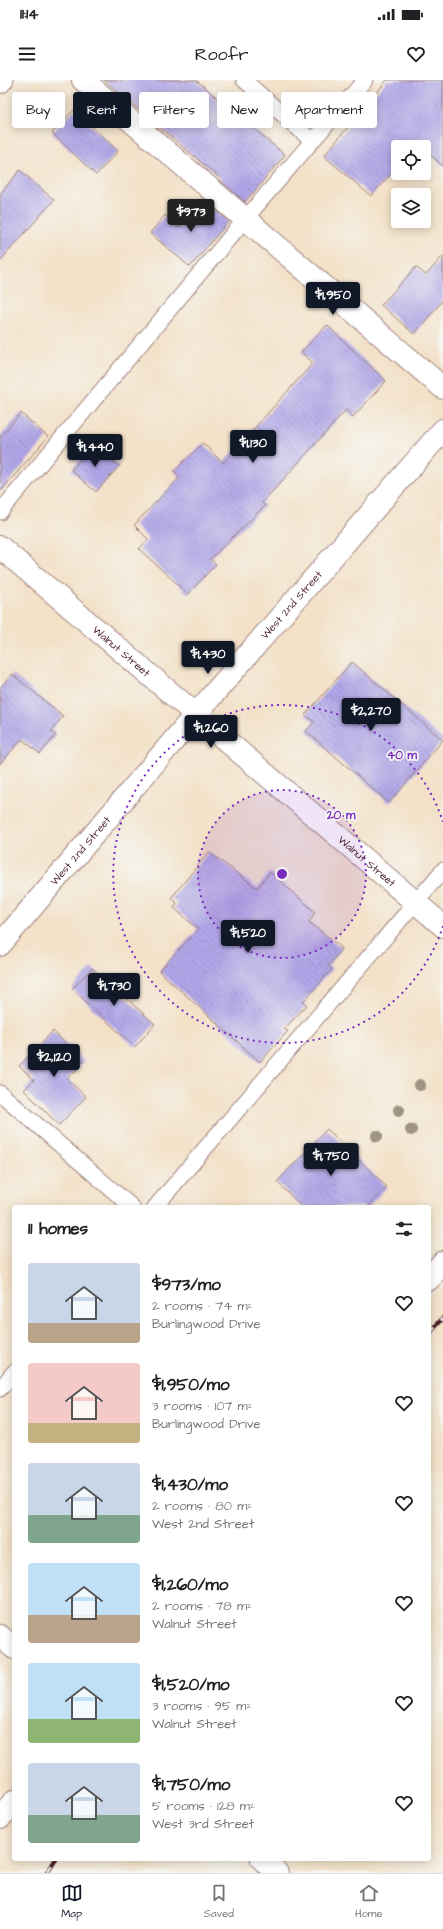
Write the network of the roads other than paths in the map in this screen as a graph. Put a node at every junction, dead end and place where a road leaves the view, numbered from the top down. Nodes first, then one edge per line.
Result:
1 (2, 80) edge
2 (83, 80) edge
3 (244, 80) edge
4 (366, 80) edge
5 (0, 82) edge
6 (312, 142) junction
7 (246, 218) junction
8 (443, 388) edge
9 (443, 430) edge
10 (0, 512) edge
11 (0, 547) edge
12 (196, 714) junction
13 (443, 870) edge
14 (415, 903) junction
15 (443, 926) edge
16 (0, 945) edge
17 (0, 1093) edge
18 (130, 1205) edge
19 (157, 1205) edge
20 (443, 1262) edge
21 (431, 1277) edge
22 (12, 1374) edge
23 (0, 1389) edge
24 (0, 1636) edge
25 (12, 1646) edge
26 (12, 1803) edge
27 (0, 1818) edge
28 (264, 1861) edge
29 (277, 1873) edge

1 - 5 street
2 - 7 street
3 - 6 lane
4 - 6 lane
6 - 7 lane
7 - 8 street
7 - 10 lane
9 - 12 street, West 2nd Street
11 - 12 street, Walnut Street
12 - 14 street, Walnut Street
12 - 16 street, West 2nd Street
13 - 14 lane
14 - 15 street, Walnut Street
14 - 19 lane
17 - 18 lane
20 - 21 street
22 - 23 lane
24 - 25 street
26 - 27 street
28 - 29 street

